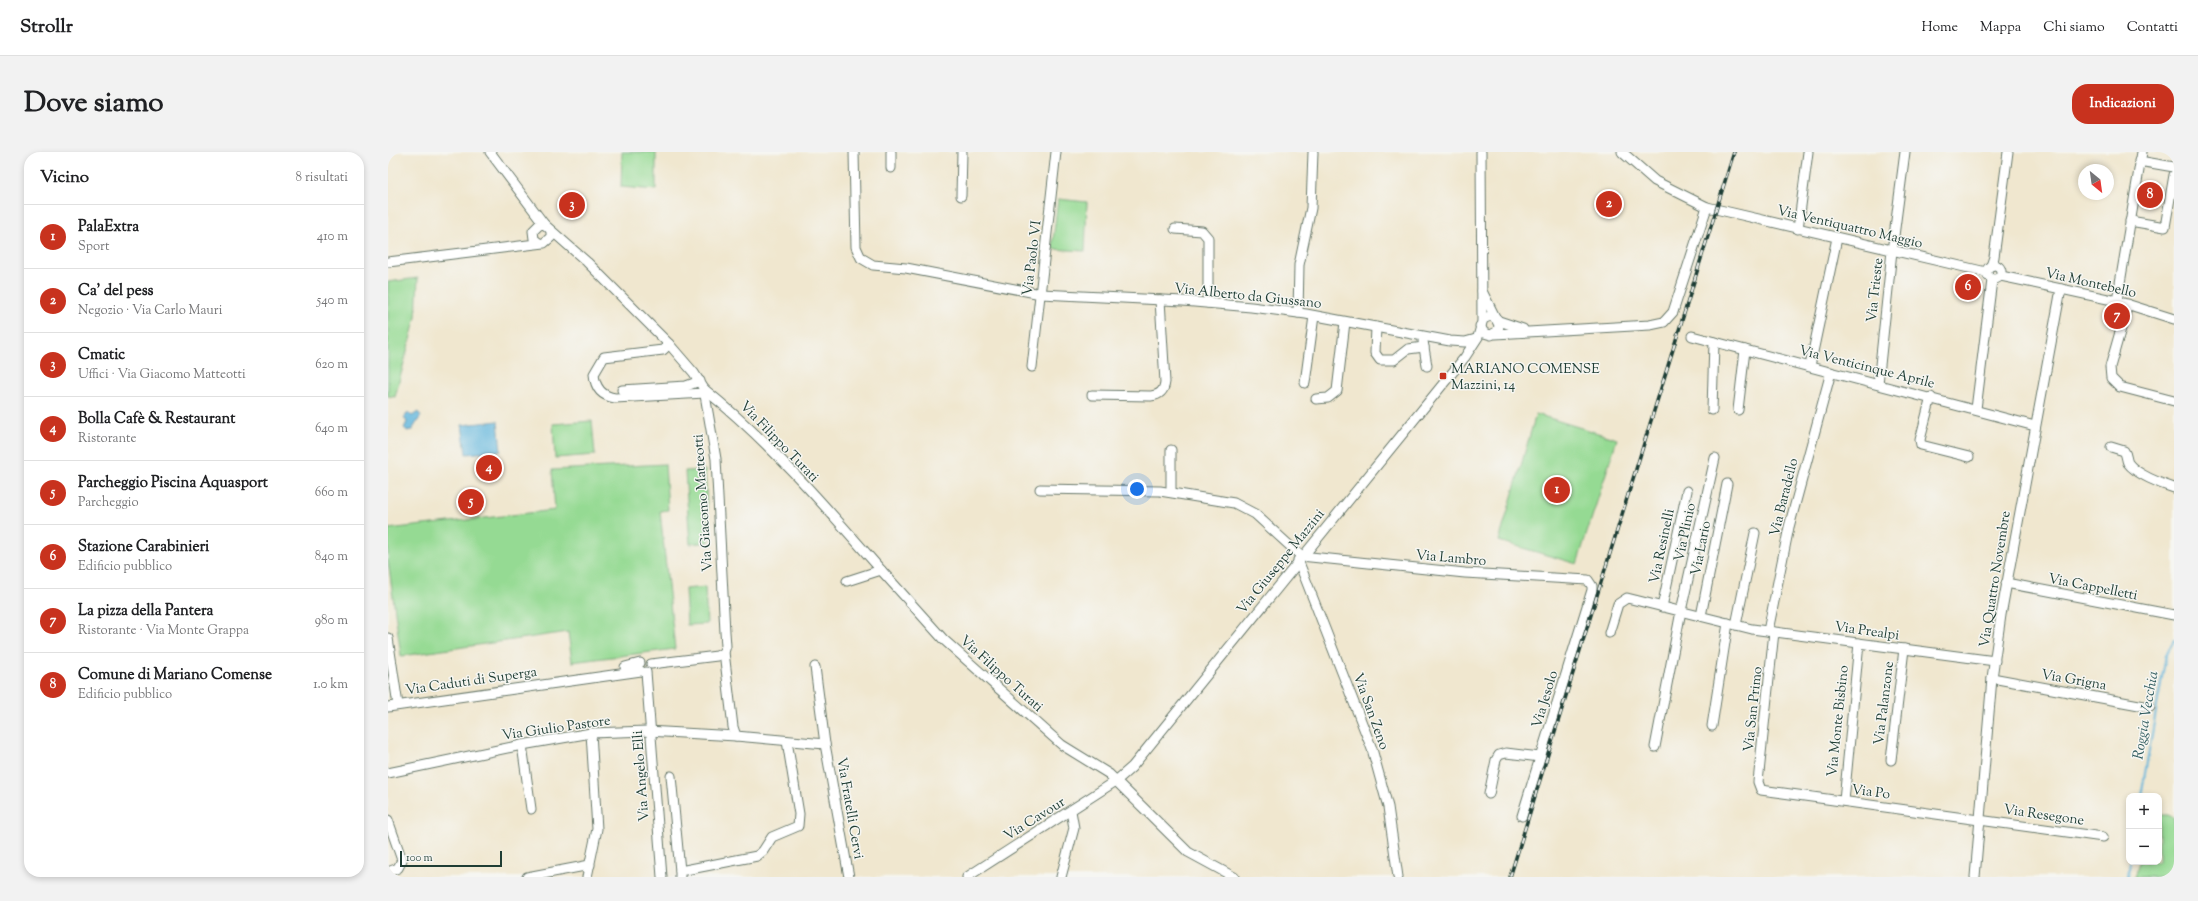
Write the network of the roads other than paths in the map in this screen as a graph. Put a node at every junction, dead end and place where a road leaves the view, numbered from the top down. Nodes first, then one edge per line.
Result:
1 (490, 152) edge
2 (854, 152) edge
3 (891, 152) edge
4 (962, 152) edge
5 (1056, 152) edge
6 (1314, 152) edge
7 (1481, 152) edge
8 (1622, 152) edge
9 (1808, 152) edge
10 (1905, 152) edge
11 (2008, 152) edge
12 (2142, 152) edge
13 (2139, 162) junction
14 (891, 168) dead end
15 (2174, 168) edge
16 (2174, 175) edge
17 (962, 196) dead end
18 (2172, 198) edge
19 (532, 207) junction
20 (1707, 208) junction
21 (2130, 221) junction
22 (548, 228) junction
23 (1175, 229) dead end
24 (1798, 229) junction
25 (533, 231) junction
26 (1837, 238) junction
27 (542, 242) junction
28 (511, 247) junction
29 (571, 250) junction
30 (1892, 250) junction
31 (388, 262) edge
32 (1989, 269) junction
33 (2001, 276) junction
34 (1992, 280) junction
35 (1480, 284) junction
36 (2061, 289) junction
37 (1041, 294) junction
38 (1160, 300) junction
39 (2117, 301) junction
40 (1208, 303) junction
41 (2128, 304) junction
42 (1298, 313) junction
43 (1314, 316) junction
44 (2174, 319) edge
45 (1498, 320) junction
46 (1345, 322) junction
47 (1481, 324) junction
48 (1376, 328) junction
49 (1530, 331) junction
50 (1493, 334) junction
51 (1422, 336) junction
52 (1692, 336) dead end
53 (1476, 339) junction
54 (1450, 340) junction
55 (1714, 342) junction
56 (669, 344) junction
57 (1424, 347) junction
58 (1745, 350) junction
59 (1466, 353) junction
60 (1427, 366) dead end
61 (1810, 366) junction
62 (1032, 367) dead end
63 (1831, 372) junction
64 (1305, 383) dead end
65 (1878, 384) junction
66 (703, 388) junction
67 (622, 390) dead end
68 (1092, 395) dead end
69 (1931, 397) junction
70 (1316, 399) dead end
71 (2174, 401) edge
72 (1976, 409) junction
73 (1712, 410) dead end
74 (1738, 410) dead end
75 (2035, 426) junction
76 (2111, 448) dead end
77 (1171, 450) dead end
78 (1715, 458) dead end
79 (1968, 458) dead end
80 (1727, 484) dead end
81 (2174, 488) edge
82 (1040, 489) dead end
83 (1687, 491) dead end
84 (1170, 492) junction
85 (1755, 533) dead end
86 (1300, 558) junction
87 (881, 570) junction
88 (847, 581) dead end
89 (2006, 583) junction
90 (1592, 590) joint
91 (1662, 606) junction
92 (1681, 611) junction
93 (2174, 615) edge
94 (1701, 616) junction
95 (1732, 624) junction
96 (1771, 631) junction
97 (1609, 633) dead end
98 (388, 638) edge
99 (1859, 643) junction
100 (1904, 649) junction
101 (724, 652) junction
102 (1995, 660) junction
103 (814, 666) dead end
104 (645, 667) junction
105 (1992, 678) junction
106 (398, 705) junction
107 (388, 707) edge
108 (2150, 707) dead end
109 (1712, 726) dead end
110 (651, 732) junction
111 (591, 733) junction
112 (736, 736) junction
113 (787, 742) junction
114 (825, 744) junction
115 (522, 745) junction
116 (1655, 747) dead end
117 (1540, 757) junction
118 (1891, 760) dead end
119 (388, 773) edge
120 (672, 776) dead end
121 (1116, 781) junction
122 (1760, 789) joint
123 (1489, 794) dead end
124 (1844, 801) junction
125 (531, 809) dead end
126 (1071, 811) junction
127 (1522, 816) dead end
128 (1980, 819) junction
129 (388, 820) edge
130 (2103, 837) dead end
131 (590, 865) junction
132 (388, 872) edge
133 (680, 874) edge
134 (527, 877) edge
135 (587, 877) edge
136 (662, 877) edge
137 (849, 877) edge
138 (967, 877) edge
139 (1061, 877) edge
140 (1234, 877) edge
141 (1398, 877) edge
142 (1975, 877) edge

1 - 19 street
2 - 37 street, Via Alberto da Giussano
3 - 14 street
4 - 17 street
5 - 37 street, Via Paolo VI
6 - 42 street
7 - 35 street
8 - 20 street, Via Ventiquattro Maggio
9 - 24 street
10 - 30 street, Via Trieste
11 - 32 street
12 - 13 street
13 - 15 street
13 - 21 street
16 - 18 street
18 - 21 street
19 - 22 street
19 - 25 street
20 - 24 street, Via Ventiquattro Maggio
20 - 49 street
21 - 39 street
22 - 25 street
22 - 27 street
22 - 29 street
23 - 40 street
24 - 26 street, Via Ventiquattro Maggio
25 - 27 street
25 - 28 street
26 - 30 street, Via Ventiquattro Maggio
26 - 61 street
27 - 28 street
27 - 29 street
28 - 31 street
29 - 56 street
30 - 32 street, Via Ventiquattro Maggio
30 - 65 street, Via Trieste
32 - 33 street
32 - 34 street
33 - 34 street
33 - 36 street, Via Montebello
34 - 72 street
35 - 45 street
35 - 47 street
36 - 39 street, Via Montebello
36 - 75 street, Via Quattro Novembre
37 - 38 street, Via Alberto da Giussano
37 - 62 street, Via Paolo VI
38 - 40 street, Via Alberto da Giussano
38 - 68 street
39 - 41 street, Via Montebello
40 - 42 street, Via Alberto da Giussano
41 - 44 street, Via Montebello
41 - 71 street
42 - 43 street, Via Alberto da Giussano
43 - 46 street, Via Alberto da Giussano
43 - 64 street
45 - 47 street
45 - 49 street
45 - 50 street
46 - 48 street, Via Alberto da Giussano
46 - 70 street
47 - 50 street
47 - 53 street, Via Giuseppe Mazzini
48 - 51 street, Via Alberto da Giussano
48 - 57 street
49 - 50 street
50 - 59 street, Via Giuseppe Mazzini
51 - 54 street, Via Alberto da Giussano
51 - 57 street
52 - 55 street, Via Venticinque Aprile
53 - 54 street, Via Alberto da Giussano
53 - 59 street, Via Giuseppe Mazzini
54 - 59 street
55 - 58 street, Via Venticinque Aprile
55 - 73 street
56 - 66 street
56 - 66 street
57 - 60 street
58 - 61 street, Via Venticinque Aprile
58 - 74 street
59 - 86 street, Via Giuseppe Mazzini
61 - 63 street, Via Venticinque Aprile
63 - 65 street, Via Venticinque Aprile
63 - 96 street, Via Baradello
65 - 69 street, Via Venticinque Aprile
66 - 67 street
66 - 87 street, Via Filippo Turati
66 - 101 street, Via Giacomo Matteotti
69 - 72 street, Via Venticinque Aprile
69 - 79 street
72 - 75 street, Via Venticinque Aprile
75 - 89 street, Via Quattro Novembre
76 - 81 street
77 - 84 street
78 - 92 street, Via Plinio
80 - 94 street, Via Lario
82 - 84 street
83 - 91 street, Via Resinelli
84 - 86 street
85 - 95 street
86 - 90 street, Via Lambro
86 - 121 street, Via Giuseppe Mazzini
86 - 141 street, Via San Zeno
87 - 88 street
87 - 121 street, Via Filippo Turati
89 - 93 street, Via Cappelletti
89 - 102 street, Via Quattro Novembre
90 - 117 street, Via Jesolo
91 - 92 street, Via Prealpi
91 - 97 street, Via Prealpi
92 - 94 street, Via Prealpi
92 - 116 street
94 - 95 street, Via Prealpi
95 - 96 street, Via Prealpi
95 - 109 street
96 - 99 street, Via Prealpi
96 - 122 street, Via San Primo
98 - 106 street
99 - 100 street, Via Prealpi
99 - 124 street, Via Monte Bisbino
100 - 102 street, Via Prealpi
100 - 118 street, Via Palanzone
101 - 104 street, Via Caduti di Superga
101 - 112 street, Via Giacomo Matteotti
102 - 105 street, Via Quattro Novembre
103 - 114 street, Via Fratelli Cervi
104 - 106 street, Via Caduti di Superga
104 - 110 street, Via Angelo Elli
105 - 108 street, Via Grigna
105 - 128 street, Via Quattro Novembre
106 - 107 street, Via Caduti di Superga
110 - 111 street, Via Giulio Pastore
110 - 112 street, Via Giulio Pastore
110 - 136 street, Via Angelo Elli
111 - 115 street, Via Giulio Pastore
111 - 131 street
112 - 113 street, Via Giulio Pastore
113 - 114 street, Via Giulio Pastore
113 - 133 street
114 - 137 street, Via Fratelli Cervi
115 - 119 street, Via Giulio Pastore
115 - 125 street
117 - 123 street
117 - 127 street, Via Jesolo
120 - 133 street
121 - 126 street, Via Cavour
121 - 140 street, Via Filippo Turati
122 - 124 street, Via Po
124 - 128 street, Via Po
126 - 138 street, Via Cavour
126 - 139 street
128 - 130 street, Via Resegone
128 - 142 street, Via Quattro Novembre
129 - 132 street
131 - 134 street
131 - 135 street

